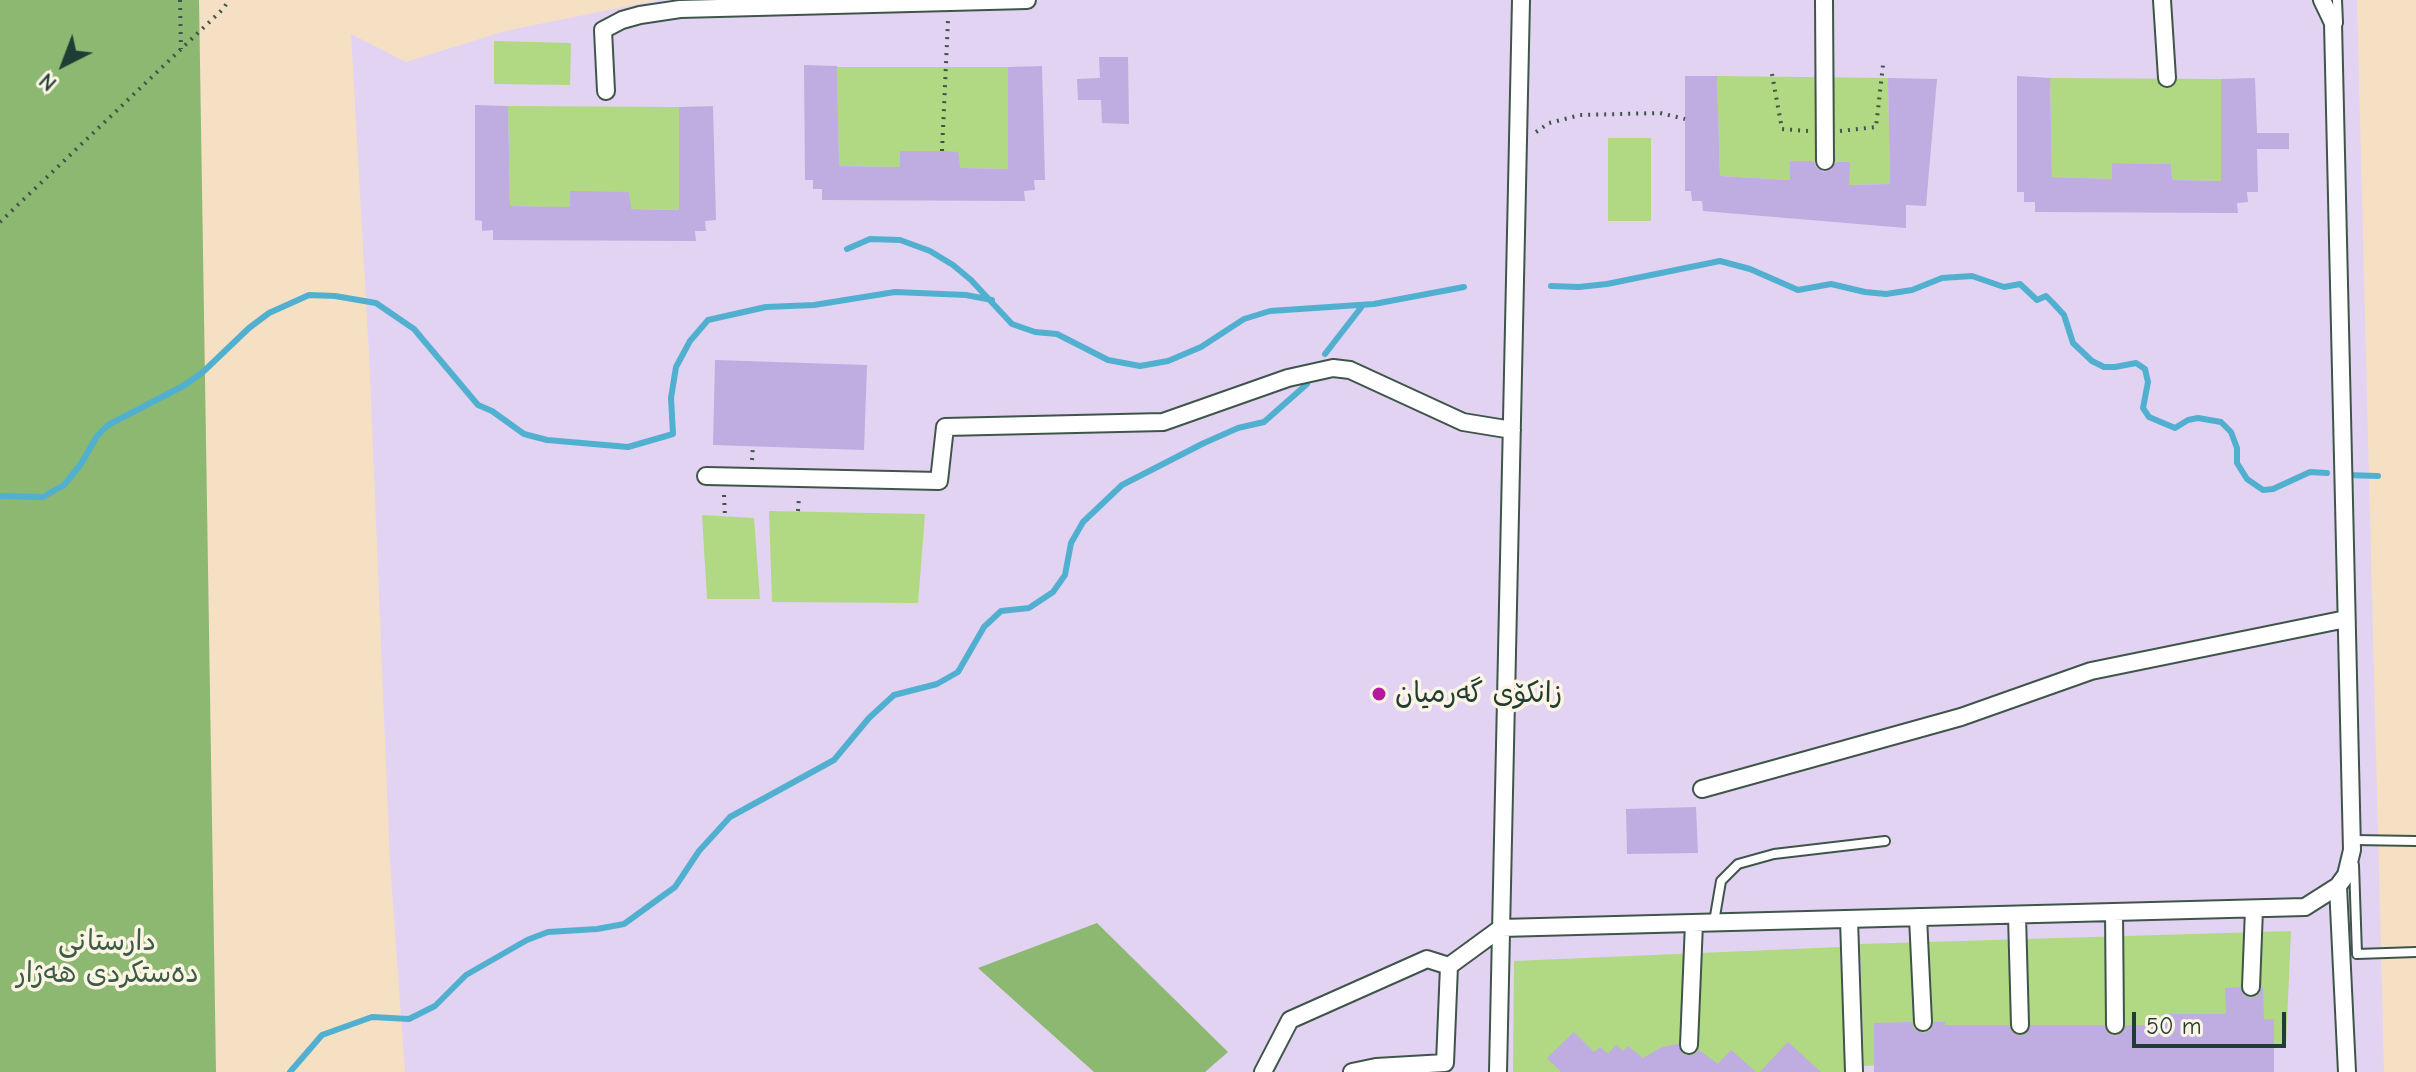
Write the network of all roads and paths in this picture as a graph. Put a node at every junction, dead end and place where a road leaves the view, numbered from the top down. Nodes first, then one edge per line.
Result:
1 (180, 0) edge
2 (229, 0) edge
3 (1027, 0) edge
4 (1521, 0) edge
5 (1824, 0) edge
6 (2162, 0) edge
7 (2322, 0) edge
8 (2337, 0) edge
9 (949, 2) edge
10 (181, 49) junction
11 (2167, 78) dead end
12 (606, 91) dead end
13 (1685, 119) dead end
14 (1518, 144) junction
15 (942, 151) dead end
16 (1825, 161) dead end
17 (0, 222) edge
18 (1512, 430) junction
19 (706, 476) dead end
20 (723, 476) junction
21 (725, 517) dead end
22 (2346, 619) junction
23 (1702, 789) dead end
24 (2354, 840) junction
25 (1885, 841) dead end
26 (2416, 841) edge
27 (2338, 886) junction
28 (2254, 909) junction
29 (2114, 912) junction
30 (2017, 915) junction
31 (1918, 917) junction
32 (1849, 919) junction
33 (1694, 923) junction
34 (1714, 923) junction
35 (1501, 928) junction
36 (2416, 952) edge
37 (1449, 966) junction
38 (2251, 987) dead end
39 (1923, 1022) dead end
40 (2020, 1025) dead end
41 (2115, 1025) dead end
42 (1689, 1045) dead end
43 (1263, 1072) edge
44 (1352, 1072) edge
45 (1498, 1072) edge
46 (1854, 1072) edge
47 (2347, 1072) edge

1 - 10 path
2 - 10 path
3 - 9 street
4 - 14 street
5 - 16 street
6 - 11 street
7 - 22 street
8 - 24 lane
9 - 12 street
9 - 15 path
10 - 17 path
13 - 14 path
14 - 18 street
18 - 20 street
18 - 35 street
19 - 20 street
20 - 21 path
22 - 23 street
22 - 27 street
24 - 26 lane
24 - 36 lane
25 - 34 lane
27 - 28 street
27 - 47 street
28 - 29 street
28 - 38 street
29 - 30 street
29 - 41 street
30 - 31 street
30 - 40 street
31 - 32 street
31 - 39 street
32 - 34 street
32 - 46 street
33 - 34 street
33 - 35 street
33 - 42 street
35 - 37 street
35 - 45 street
37 - 43 street
37 - 44 street

